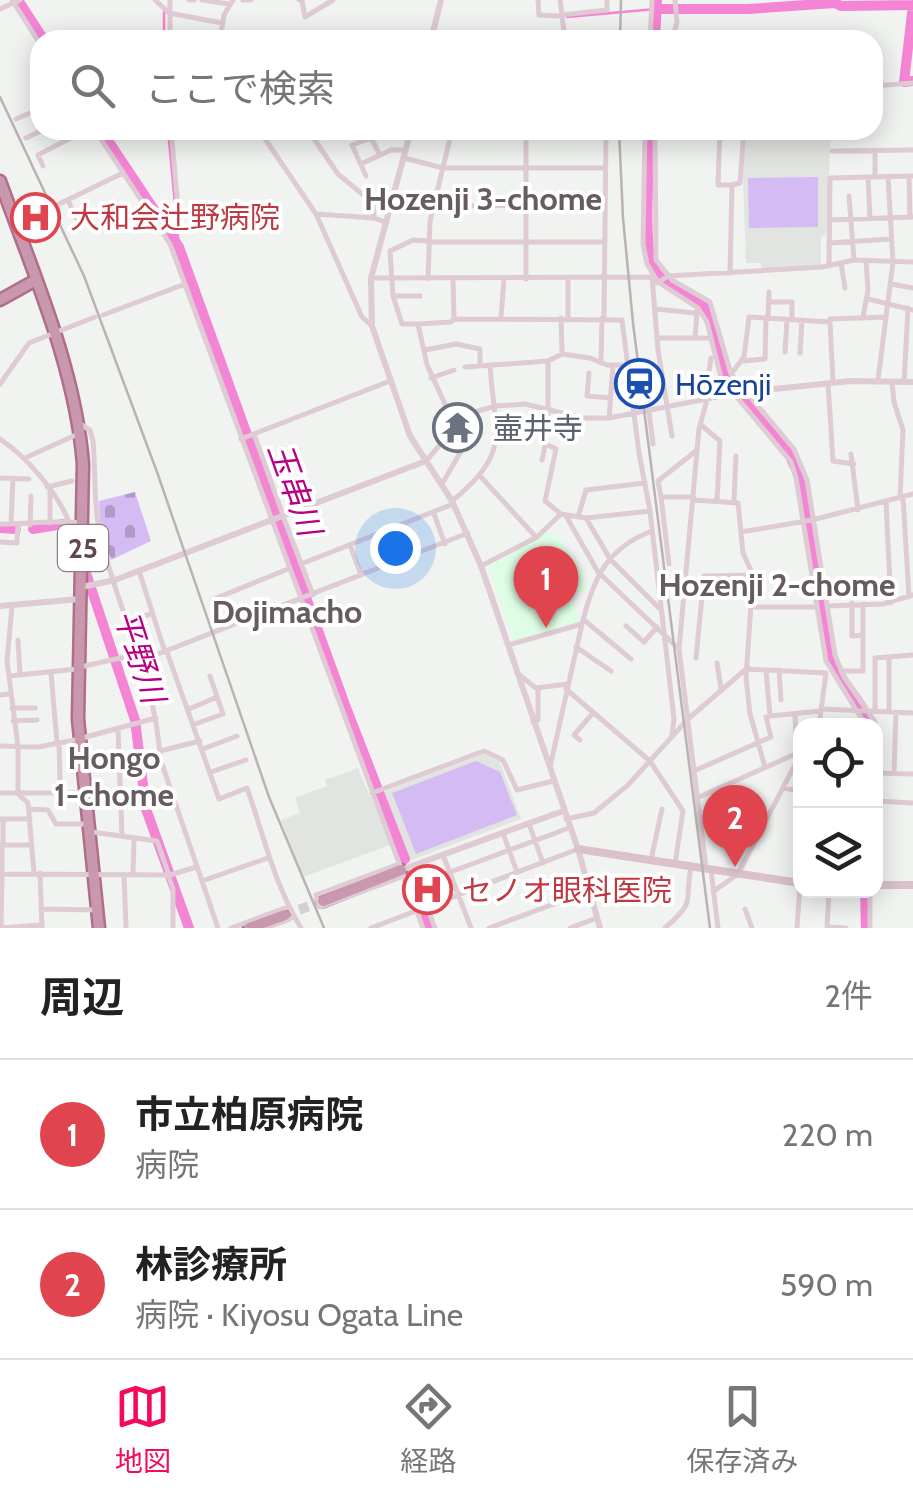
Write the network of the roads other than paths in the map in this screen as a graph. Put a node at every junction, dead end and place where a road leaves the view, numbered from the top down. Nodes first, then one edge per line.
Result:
1 (170, 0) edge
2 (202, 0) edge
3 (301, 0) edge
4 (333, 0) edge
5 (441, 0) edge
6 (538, 0) edge
7 (560, 0) edge
8 (584, 0) edge
9 (607, 0) edge
10 (652, 0) edge
11 (676, 0) edge
12 (15, 1) edge
13 (212, 1) edge
14 (159, 2) edge
15 (232, 2) edge
16 (0, 9) edge
17 (170, 13) junction
18 (584, 13) junction
19 (561, 16) junction
20 (222, 23) junction
21 (32, 30) edge
22 (170, 30) edge
23 (221, 30) edge
24 (434, 30) edge
25 (563, 30) edge
26 (650, 30) edge
27 (675, 30) edge
28 (913, 82) edge
29 (883, 85) edge
30 (30, 114) edge
31 (16, 120) dead end
32 (30, 136) edge
33 (26, 138) dead end
34 (67, 140) edge
35 (102, 140) edge
36 (172, 140) edge
37 (266, 140) edge
38 (314, 140) edge
39 (366, 140) edge
40 (373, 140) edge
41 (410, 140) edge
42 (449, 140) edge
43 (526, 140) edge
44 (606, 140) edge
45 (645, 140) edge
46 (655, 140) edge
47 (720, 140) edge
48 (743, 140) edge
49 (875, 150) junction
50 (913, 150) edge
51 (832, 151) dead end
52 (406, 154) junction
53 (380, 156) junction
54 (362, 164) junction
55 (43, 166) dead end
56 (442, 168) junction
57 (526, 168) junction
58 (605, 168) junction
59 (123, 173) junction
60 (366, 176) dead end
61 (888, 176) junction
62 (911, 176) edge
63 (872, 177) junction
64 (0, 181) edge
65 (732, 185) junction
66 (849, 196) dead end
67 (68, 200) junction
68 (60, 204) dead end
69 (605, 205) junction
70 (434, 206) junction
71 (526, 206) junction
72 (316, 214) junction
73 (912, 217) edge
74 (374, 218) junction
75 (870, 218) junction
76 (890, 218) junction
77 (849, 219) junction
78 (830, 220) junction
79 (386, 222) junction
80 (80, 226) dead end
81 (162, 232) junction
82 (891, 239) junction
83 (428, 241) junction
84 (850, 241) junction
85 (526, 242) junction
86 (605, 242) junction
87 (830, 243) junction
88 (854, 260) junction
89 (866, 261) junction
90 (893, 262) junction
91 (913, 262) edge
92 (841, 263) junction
93 (829, 266) junction
94 (730, 273) junction
95 (668, 276) junction
96 (370, 278) junction
97 (604, 278) junction
98 (390, 279) junction
99 (428, 279) junction
100 (453, 279) junction
101 (504, 279) junction
102 (526, 279) junction
103 (568, 279) junction
104 (655, 279) junction
105 (36, 280) junction
106 (185, 284) junction
107 (890, 284) junction
108 (845, 288) dead end
109 (913, 288) edge
110 (769, 292) dead end
111 (393, 296) junction
112 (420, 296) dead end
113 (868, 298) junction
114 (0, 300) edge
115 (769, 302) junction
116 (888, 303) junction
117 (656, 309) junction
118 (911, 309) edge
119 (697, 311) junction
120 (864, 317) junction
121 (886, 317) junction
122 (501, 318) junction
123 (565, 318) junction
124 (604, 318) junction
125 (767, 318) junction
126 (454, 319) junction
127 (789, 320) junction
128 (802, 320) junction
129 (830, 322) junction
130 (418, 324) junction
131 (372, 326) junction
132 (54, 332) junction
133 (658, 338) junction
134 (694, 338) junction
135 (711, 338) junction
136 (910, 347) edge
137 (424, 350) junction
138 (712, 350) junction
139 (785, 352) dead end
140 (800, 353) dead end
141 (562, 354) junction
142 (548, 361) junction
143 (742, 361) junction
144 (601, 363) junction
145 (480, 364) junction
146 (490, 365) junction
147 (628, 365) junction
148 (613, 366) junction
149 (465, 367) dead end
150 (454, 370) dead end
151 (589, 373) dead end
152 (731, 374) junction
153 (431, 378) junction
154 (878, 380) junction
155 (390, 381) junction
156 (892, 381) junction
157 (909, 382) edge
158 (831, 383) junction
159 (0, 384) edge
160 (738, 393) junction
161 (610, 398) junction
162 (706, 400) junction
163 (496, 406) junction
164 (548, 408) junction
165 (667, 408) junction
166 (649, 412) junction
167 (634, 415) junction
168 (609, 418) junction
169 (452, 419) junction
170 (496, 424) junction
171 (700, 424) junction
172 (80, 428) junction
173 (546, 428) junction
174 (253, 434) junction
175 (672, 436) dead end
176 (242, 438) junction
177 (0, 439) edge
178 (444, 440) junction
179 (653, 444) dead end
180 (545, 446) junction
181 (698, 449) junction
182 (851, 454) dead end
183 (736, 456) dead end
184 (25, 458) junction
185 (542, 460) dead end
186 (426, 461) junction
187 (854, 464) junction
188 (481, 477) junction
189 (0, 478) edge
190 (13, 478) junction
191 (29, 479) dead end
192 (72, 481) dead end
193 (645, 483) junction
194 (441, 485) junction
195 (48, 489) junction
196 (913, 494) edge
197 (31, 496) dead end
198 (661, 496) junction
199 (901, 498) junction
200 (694, 499) junction
201 (717, 501) junction
202 (734, 501) junction
203 (452, 502) junction
204 (886, 502) junction
205 (858, 510) junction
206 (650, 511) junction
207 (434, 513) junction
208 (563, 515) junction
209 (279, 517) junction
210 (582, 518) junction
211 (809, 521) junction
212 (50, 522) junction
213 (69, 522) junction
214 (83, 522) junction
215 (98, 522) junction
216 (0, 524) edge
217 (14, 524) junction
218 (30, 525) junction
219 (393, 528) junction
220 (652, 531) junction
221 (741, 532) junction
222 (468, 533) junction
223 (537, 537) junction
224 (0, 542) edge
225 (446, 544) junction
226 (350, 546) junction
227 (404, 560) junction
228 (610, 560) junction
229 (300, 564) junction
230 (669, 564) dead end
231 (480, 566) junction
232 (290, 569) junction
233 (139, 571) junction
234 (598, 572) junction
235 (753, 575) junction
236 (361, 576) junction
237 (115, 580) junction
238 (87, 590) junction
239 (911, 596) edge
240 (307, 597) junction
241 (212, 600) dead end
242 (852, 603) junction
243 (890, 603) junction
244 (862, 604) junction
245 (0, 606) edge
246 (12, 606) junction
247 (823, 606) junction
248 (752, 607) junction
249 (662, 610) junction
250 (151, 614) junction
251 (128, 620) junction
252 (583, 622) junction
253 (626, 626) dead end
254 (656, 627) junction
255 (664, 635) junction
256 (863, 635) junction
257 (18, 640) dead end
258 (508, 645) junction
259 (576, 647) junction
260 (680, 650) junction
261 (18, 652) junction
262 (165, 652) junction
263 (8, 653) junction
264 (913, 655) edge
265 (889, 657) junction
266 (139, 658) junction
267 (696, 658) dead end
268 (631, 659) dead end
269 (717, 663) dead end
270 (80, 667) junction
271 (746, 669) junction
272 (766, 670) junction
273 (779, 670) junction
274 (827, 670) junction
275 (611, 671) dead end
276 (841, 671) junction
277 (51, 673) junction
278 (517, 673) junction
279 (20, 675) junction
280 (9, 676) junction
281 (210, 676) dead end
282 (567, 687) junction
283 (538, 688) junction
284 (721, 690) junction
285 (10, 694) junction
286 (0, 695) edge
287 (217, 697) junction
288 (781, 700) dead end
289 (12, 708) junction
290 (36, 708) dead end
291 (189, 708) junction
292 (822, 710) junction
293 (865, 710) junction
294 (593, 712) junction
295 (892, 712) junction
296 (913, 713) edge
297 (795, 714) junction
298 (770, 716) junction
299 (156, 718) junction
300 (795, 718) edge
301 (820, 718) edge
302 (866, 718) edge
303 (870, 718) edge
304 (688, 719) junction
305 (36, 720) dead end
306 (13, 721) junction
307 (534, 722) junction
308 (194, 724) junction
309 (118, 728) junction
310 (672, 735) junction
311 (238, 736) dead end
312 (80, 739) junction
313 (580, 740) dead end
314 (200, 741) junction
315 (758, 741) junction
316 (58, 743) junction
317 (0, 746) edge
318 (18, 747) junction
319 (204, 749) junction
320 (160, 750) junction
321 (793, 755) edge
322 (246, 760) dead end
323 (650, 761) junction
324 (765, 766) junction
325 (793, 767) edge
326 (549, 769) junction
327 (694, 771) junction
328 (211, 772) junction
329 (883, 774) edge
330 (894, 774) junction
331 (913, 774) edge
332 (553, 780) junction
333 (60, 781) dead end
334 (783, 788) junction
335 (793, 790) edge
336 (372, 792) junction
337 (0, 793) edge
338 (84, 793) junction
339 (18, 794) junction
340 (698, 798) junction
341 (883, 801) edge
342 (913, 803) edge
343 (29, 809) junction
344 (662, 809) dead end
345 (2, 819) edge
346 (30, 819) junction
347 (566, 819) junction
348 (529, 824) junction
349 (88, 828) junction
350 (502, 833) junction
351 (122, 836) junction
352 (134, 838) junction
353 (535, 841) junction
354 (2, 845) edge
355 (33, 845) junction
356 (578, 849) junction
357 (509, 850) junction
358 (442, 855) junction
359 (268, 858) junction
360 (651, 860) junction
361 (543, 863) junction
362 (675, 864) junction
363 (197, 866) junction
364 (692, 867) junction
365 (404, 869) junction
366 (709, 869) junction
367 (450, 872) junction
368 (517, 872) junction
369 (37, 873) junction
370 (1, 874) edge
371 (94, 874) junction
372 (124, 874) junction
373 (133, 874) junction
374 (171, 874) junction
375 (738, 874) junction
376 (202, 880) junction
377 (793, 883) edge
378 (418, 884) junction
379 (913, 885) edge
380 (883, 886) edge
381 (590, 891) junction
382 (714, 891) junction
383 (458, 894) junction
384 (799, 898) edge
385 (829, 898) edge
386 (870, 898) edge
387 (323, 901) tunnel mouth
388 (422, 908) junction
389 (42, 909) junction
390 (745, 909) dead end
391 (98, 910) junction
392 (289, 913) junction
393 (597, 918) junction
394 (247, 925) edge
395 (42, 927) edge
396 (0, 928) edge
397 (99, 928) edge
398 (126, 928) edge
399 (173, 928) edge
400 (218, 928) edge
401 (232, 928) edge
402 (266, 928) edge
403 (301, 928) edge
404 (371, 928) edge
405 (423, 928) edge
406 (434, 928) edge
407 (470, 928) edge
408 (489, 928) edge
409 (570, 928) edge
410 (600, 928) edge
411 (664, 928) edge
412 (718, 928) edge
413 (752, 928) edge
414 (796, 928) edge
415 (828, 928) edge
416 (846, 928) edge
417 (870, 928) edge

1 - 17 street
2 - 13 street
3 - 4 street
5 - 24 street
6 - 19 street
7 - 19 street
8 - 18 street
9 - 18 street
10 - 26 street
11 - 27 street
12 - 16 street
12 - 21 street
13 - 15 street
14 - 17 street
15 - 20 street
17 - 20 street
17 - 22 street
18 - 19 street
19 - 25 street
20 - 23 street
28 - 29 street
30 - 31 street
32 - 33 street
34 - 55 street
35 - 59 street
36 - 81 street
37 - 72 street
38 - 74 street
39 - 54 street
40 - 53 street
41 - 52 street
42 - 56 street
43 - 57 street
44 - 58 street
45 - 104 street
46 - 95 street
47 - 65 street
48 - 65 street
49 - 50 street
49 - 51 street
49 - 63 street
52 - 53 street
52 - 56 street
52 - 79 street
53 - 54 street
54 - 60 street
56 - 57 street
56 - 70 street
57 - 58 street
57 - 71 street
58 - 69 street
59 - 67 street
59 - 81 street
61 - 62 street
61 - 63 street
61 - 76 street
62 - 73 street
63 - 75 street
63 - 78 street
64 - 105 highway, 25
65 - 94 street
66 - 77 street
67 - 68 street
67 - 80 street
69 - 71 street
69 - 86 street
70 - 71 street
70 - 83 street
71 - 85 street
72 - 74 street
72 - 131 street
73 - 76 street
74 - 79 street
75 - 76 street
75 - 77 street
76 - 82 street
77 - 78 street
77 - 84 street
78 - 87 street
79 - 96 street
81 - 106 street
82 - 84 street
82 - 90 street
83 - 85 street
83 - 98 street
83 - 99 street
84 - 87 street
84 - 88 street
85 - 86 street
85 - 102 street
86 - 97 street
87 - 93 street
88 - 89 street
88 - 92 street
89 - 90 street
89 - 113 street
90 - 91 street
90 - 107 street
92 - 93 street
92 - 108 street
93 - 94 street
94 - 95 street
95 - 104 street
95 - 152 street
96 - 98 street
96 - 131 street
97 - 103 street
97 - 104 street
97 - 124 street
98 - 99 street
98 - 111 street
99 - 100 street
100 - 101 street
100 - 126 street
101 - 102 street
101 - 122 street
102 - 103 street
103 - 123 street
104 - 117 street
104 - 119 street
105 - 114 highway
105 - 132 highway, 25
106 - 132 street
106 - 176 street
107 - 109 street
107 - 116 street
110 - 115 street
111 - 112 street
111 - 130 street
113 - 116 street
113 - 120 street
115 - 125 street
115 - 127 street
116 - 118 street
116 - 121 street
117 - 119 street
117 - 133 street
118 - 136 street
119 - 134 street
119 - 135 street
120 - 121 street
120 - 129 street
121 - 154 street
122 - 123 street
122 - 126 street
123 - 124 street
123 - 141 street
124 - 144 street
124 - 147 street
125 - 127 street
125 - 143 street
125 - 143 street
126 - 130 street
127 - 128 street
127 - 139 street
128 - 129 street
128 - 140 street
129 - 158 street
130 - 137 street
131 - 155 street
132 - 159 street
132 - 172 highway, 25
133 - 134 street
133 - 165 street
134 - 135 street
135 - 138 street
136 - 157 street
137 - 145 street
137 - 153 street
138 - 160 street
138 - 162 street
141 - 142 street
141 - 144 street
142 - 146 street
142 - 164 street
143 - 152 street
144 - 148 street
145 - 146 street
145 - 149 street
146 - 163 street
147 - 148 street
147 - 167 street
148 - 161 street
150 - 153 street
151 - 161 street
152 - 160 street
153 - 169 street
154 - 156 street
154 - 158 street
155 - 174 street
155 - 186 street
156 - 157 street
156 - 199 street
158 - 160 street
158 - 187 street
160 - 162 street
160 - 211 street
160 - 211 street
161 - 168 street
162 - 165 street
162 - 171 street
163 - 164 street
163 - 169 street
163 - 170 street
164 - 168 street
164 - 173 street
165 - 166 street
165 - 175 street
166 - 167 street
166 - 179 street
167 - 168 street
167 - 193 street
169 - 178 street
170 - 173 street
170 - 188 street
171 - 181 street
171 - 201 street
172 - 184 street
172 - 214 highway, 25
172 - 215 street
173 - 180 street
174 - 176 street
174 - 209 street
176 - 209 street
177 - 184 street
178 - 186 street
178 - 194 street
180 - 185 street
180 - 208 street
181 - 198 street
181 - 200 street
182 - 187 street
183 - 202 street
184 - 195 street
186 - 194 street
186 - 209 street
187 - 205 street
188 - 203 street
188 - 223 street
189 - 190 street
190 - 191 street
190 - 217 street
192 - 195 street
193 - 206 street
193 - 210 street
194 - 203 street
195 - 212 street
195 - 213 street
196 - 199 street
197 - 218 street
198 - 200 street
198 - 230 street
199 - 204 street
199 - 239 street
200 - 201 street
200 - 260 street
201 - 202 street
202 - 221 street
203 - 207 street
203 - 222 street
204 - 205 street
204 - 243 street
205 - 211 street
206 - 210 street
206 - 220 street
207 - 219 street
207 - 225 street
208 - 210 street
208 - 223 street
208 - 234 street
209 - 229 street
209 - 232 street
209 - 233 street
210 - 228 street
211 - 221 street
211 - 247 street
212 - 213 street
212 - 218 street
213 - 214 street
214 - 215 street
214 - 238 highway, 25
215 - 237 street
216 - 217 street
217 - 218 street
217 - 224 street
219 - 226 street
219 - 227 street
220 - 228 street
220 - 249 street
221 - 235 street
222 - 225 street
222 - 231 street
223 - 231 street
225 - 227 street
226 - 229 street
226 - 236 street
227 - 236 street
228 - 234 street
228 - 249 street
229 - 240 street
231 - 258 street
232 - 240 street
232 - 241 street
233 - 237 street
233 - 250 street
234 - 252 street
234 - 254 street
235 - 248 street
235 - 267 street
236 - 240 street
237 - 238 street
237 - 251 street
238 - 246 street
238 - 270 highway, 25
239 - 243 street
240 - 262 street
240 - 336 street
242 - 244 street
242 - 247 street
242 - 256 street
243 - 244 street
244 - 256 street
245 - 246 street
246 - 263 street
247 - 248 street
247 - 274 street
247 - 276 street
248 - 271 street
249 - 255 street
250 - 251 street
250 - 262 street
251 - 266 street
252 - 258 street
252 - 259 street
252 - 268 street
253 - 254 street
254 - 255 street
255 - 260 street
255 - 310 street
256 - 276 street
257 - 261 street
258 - 278 street
259 - 275 street
259 - 282 street
260 - 304 street
261 - 263 street
261 - 279 street
262 - 266 street
262 - 291 street
263 - 280 street
264 - 265 street
265 - 293 street
265 - 295 street
266 - 270 street
266 - 299 street
269 - 284 street
270 - 277 street
270 - 312 highway, 25
271 - 272 street
271 - 284 street
271 - 315 street
272 - 273 street
272 - 298 street
273 - 274 street
273 - 288 street
274 - 292 street
274 - 293 street
276 - 293 street
277 - 279 street
277 - 316 street
278 - 283 street
278 - 307 street
279 - 280 street
280 - 285 street
281 - 287 street
282 - 283 street
282 - 294 street
282 - 326 street
283 - 307 street
284 - 304 street
285 - 286 street
285 - 289 street
287 - 291 street
287 - 308 street
289 - 290 street
289 - 306 street
291 - 308 street
292 - 293 street
292 - 297 street
292 - 301 street
293 - 295 street
293 - 302 street
293 - 303 street
294 - 313 street
294 - 323 street
295 - 296 street
295 - 330 street
297 - 298 street
297 - 300 street
298 - 315 street
299 - 309 street
299 - 320 street
304 - 310 street
304 - 327 street
305 - 306 street
306 - 318 street
307 - 326 street
308 - 314 street
309 - 312 street
309 - 351 street
310 - 323 street
311 - 319 street
312 - 316 street
312 - 338 highway, 25
314 - 319 street
314 - 320 street
315 - 324 street
315 - 327 street
316 - 318 street
316 - 333 street
317 - 318 street
318 - 339 street
319 - 328 street
320 - 363 street
321 - 324 street
322 - 328 street
323 - 347 street
323 - 362 street
324 - 340 street
325 - 334 street
326 - 332 street
327 - 340 street
328 - 359 street
329 - 330 street
330 - 331 street
332 - 336 street
332 - 347 street
334 - 335 street
334 - 375 street
336 - 365 street
337 - 339 street
338 - 339 street
338 - 349 highway, 25
339 - 343 street
340 - 366 street
341 - 342 street
343 - 346 street
343 - 349 street
344 - 360 street
345 - 346 street
345 - 354 street
346 - 355 street
347 - 348 street
347 - 353 street
347 - 356 street
348 - 350 street
348 - 353 street
349 - 351 street
349 - 371 highway, 25
350 - 357 street
350 - 358 street
351 - 352 street
352 - 373 street
352 - 374 street
353 - 357 street
353 - 361 street
354 - 355 street
354 - 370 street
355 - 369 street
356 - 360 main road
356 - 361 street
356 - 381 street
357 - 367 street
357 - 368 street
358 - 365 street
358 - 367 street
359 - 376 street
359 - 392 street
360 - 362 main road
361 - 368 street
362 - 364 main road
363 - 374 street
363 - 376 street
364 - 366 main road
364 - 411 street
365 - 365 street
365 - 378 street
365 - 387 highway
365 - 388 street
366 - 375 main road
366 - 382 street
367 - 378 street
367 - 383 street
368 - 383 street
369 - 370 street
369 - 371 street
369 - 389 street
370 - 396 street
371 - 372 street
371 - 391 highway, 25
372 - 373 street
372 - 398 street
373 - 374 street
374 - 399 street
375 - 377 main road
375 - 382 street
376 - 400 street
378 - 388 street
379 - 380 main road
381 - 393 street
381 - 408 street
382 - 412 street
383 - 388 street
383 - 407 street
384 - 414 street
385 - 415 street
386 - 417 street
388 - 404 street
388 - 405 street
388 - 406 street
389 - 391 street
389 - 395 street
390 - 413 street
391 - 397 highway, 25
392 - 394 highway
392 - 402 street
392 - 403 street
393 - 409 street
393 - 410 street
394 - 401 street
395 - 396 street
415 - 416 street

